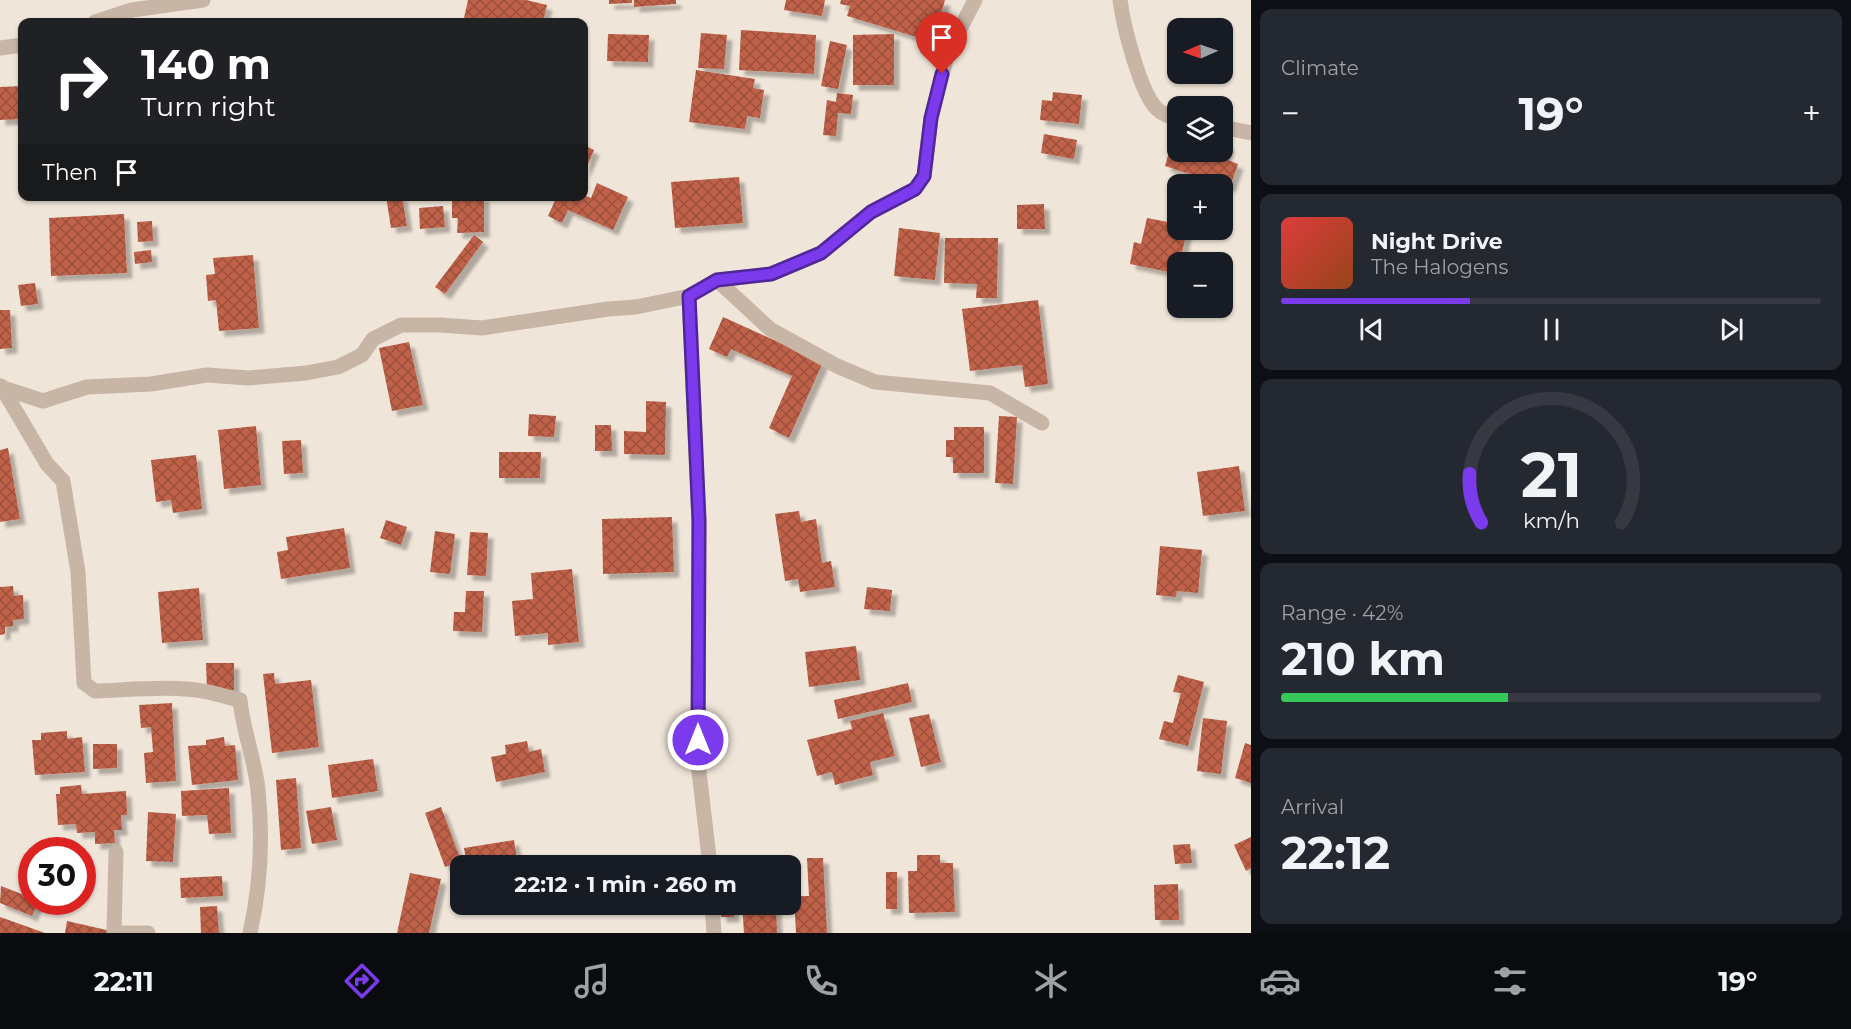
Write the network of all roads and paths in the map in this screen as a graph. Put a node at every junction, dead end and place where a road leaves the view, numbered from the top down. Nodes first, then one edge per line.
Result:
1 (203, 0) edge
2 (975, 0) edge
3 (1120, 0) edge
4 (107, 18) edge
5 (18, 46) edge
6 (0, 48) edge
7 (1167, 116) edge
8 (1233, 130) edge
9 (1251, 133) edge
10 (717, 280) junction
11 (689, 296) junction
12 (0, 386) edge
13 (1042, 423) dead end
14 (116, 852) dead end
15 (709, 855) edge
16 (713, 915) edge
17 (114, 933) edge
18 (121, 933) edge
19 (148, 933) edge
20 (250, 933) edge
21 (714, 933) edge

1 - 4 street
2 - 10 street
3 - 7 street
5 - 6 street
8 - 9 street
10 - 11 street
10 - 13 street
11 - 12 street
11 - 15 street
12 - 20 street
14 - 17 street
16 - 21 street
18 - 19 street

